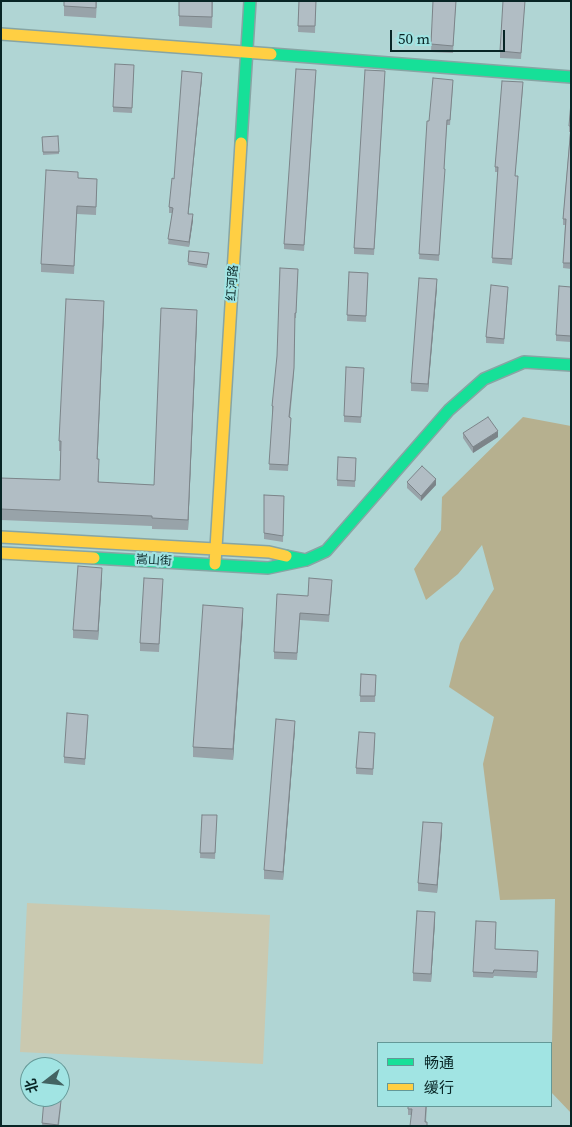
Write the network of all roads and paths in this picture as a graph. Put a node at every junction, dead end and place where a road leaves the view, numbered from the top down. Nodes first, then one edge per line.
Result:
1 (250, 1) edge
2 (1, 34) edge
3 (247, 52) junction
4 (571, 77) edge
5 (571, 365) edge
6 (1, 537) edge
7 (217, 549) junction
8 (1, 553) edge
9 (306, 560) junction
10 (214, 565) junction

1 - 3 street, 红河路
2 - 3 street
3 - 4 street
3 - 7 street, 红河路
5 - 9 street, 嵩山街
6 - 7 street, 嵩山街
7 - 9 street, 嵩山街
7 - 10 street, 红河路
8 - 10 street, 嵩山街
9 - 10 street, 嵩山街

